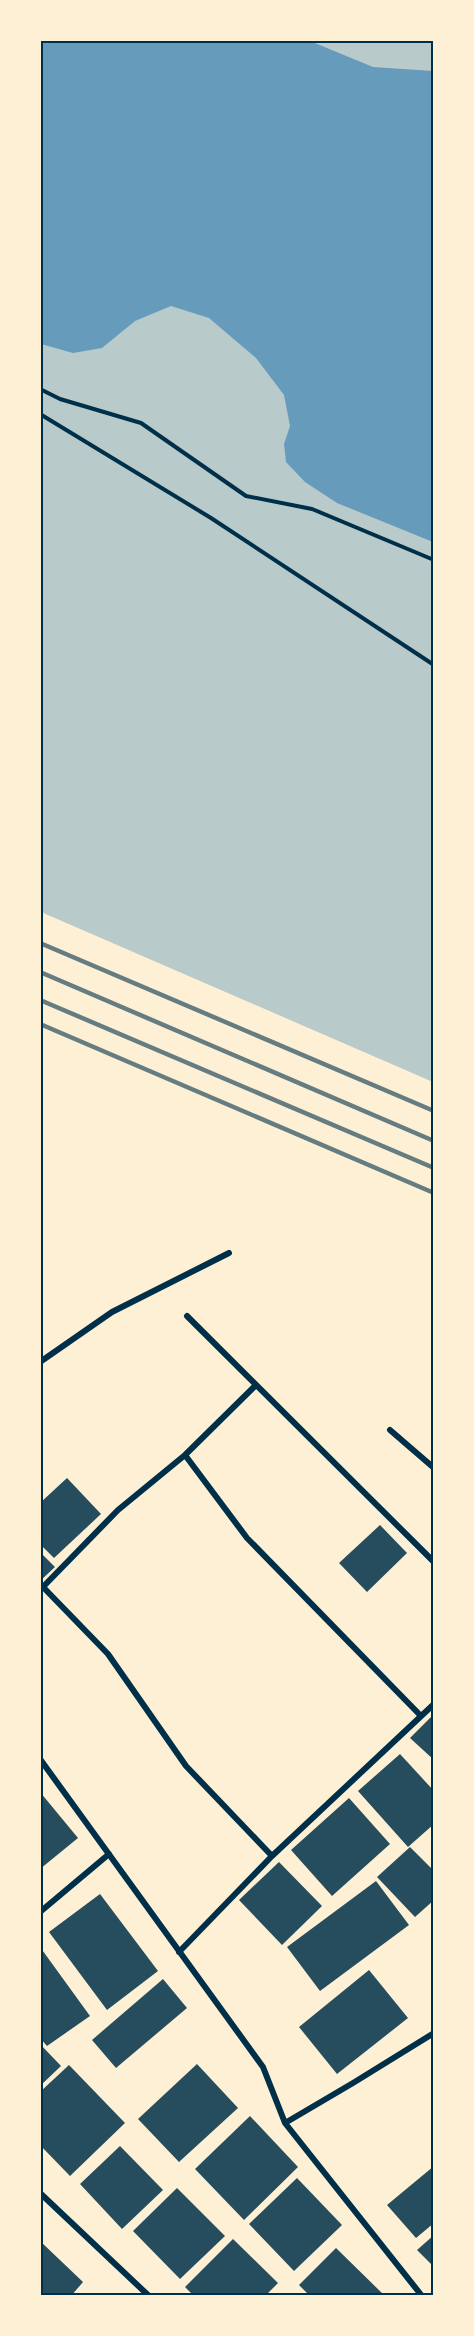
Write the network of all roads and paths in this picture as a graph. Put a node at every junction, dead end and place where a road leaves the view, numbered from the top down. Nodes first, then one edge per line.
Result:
1 (40, 389) edge
2 (40, 414) edge
3 (434, 560) edge
4 (434, 665) edge
5 (229, 1253) dead end
6 (187, 1316) dead end
7 (40, 1362) edge
8 (256, 1385) junction
9 (390, 1431) dead end
10 (185, 1455) junction
11 (434, 1468) edge
12 (434, 1562) edge
13 (42, 1589) edge
14 (434, 1704) edge
15 (421, 1716) junction
16 (40, 1759) edge
17 (110, 1854) junction
18 (272, 1856) junction
19 (40, 1912) edge
20 (179, 1952) junction
21 (434, 2033) edge
22 (285, 2123) junction
23 (40, 2193) edge
24 (149, 2295) edge
25 (422, 2295) edge

1 - 3 path
2 - 4 path
5 - 7 street
6 - 8 street
8 - 10 street
8 - 12 street
9 - 11 street
10 - 13 street
10 - 15 street
13 - 18 street
14 - 15 street
15 - 18 street
16 - 17 street
17 - 19 street
17 - 20 street
18 - 20 street
20 - 22 street
21 - 22 street
22 - 25 street
23 - 24 street

